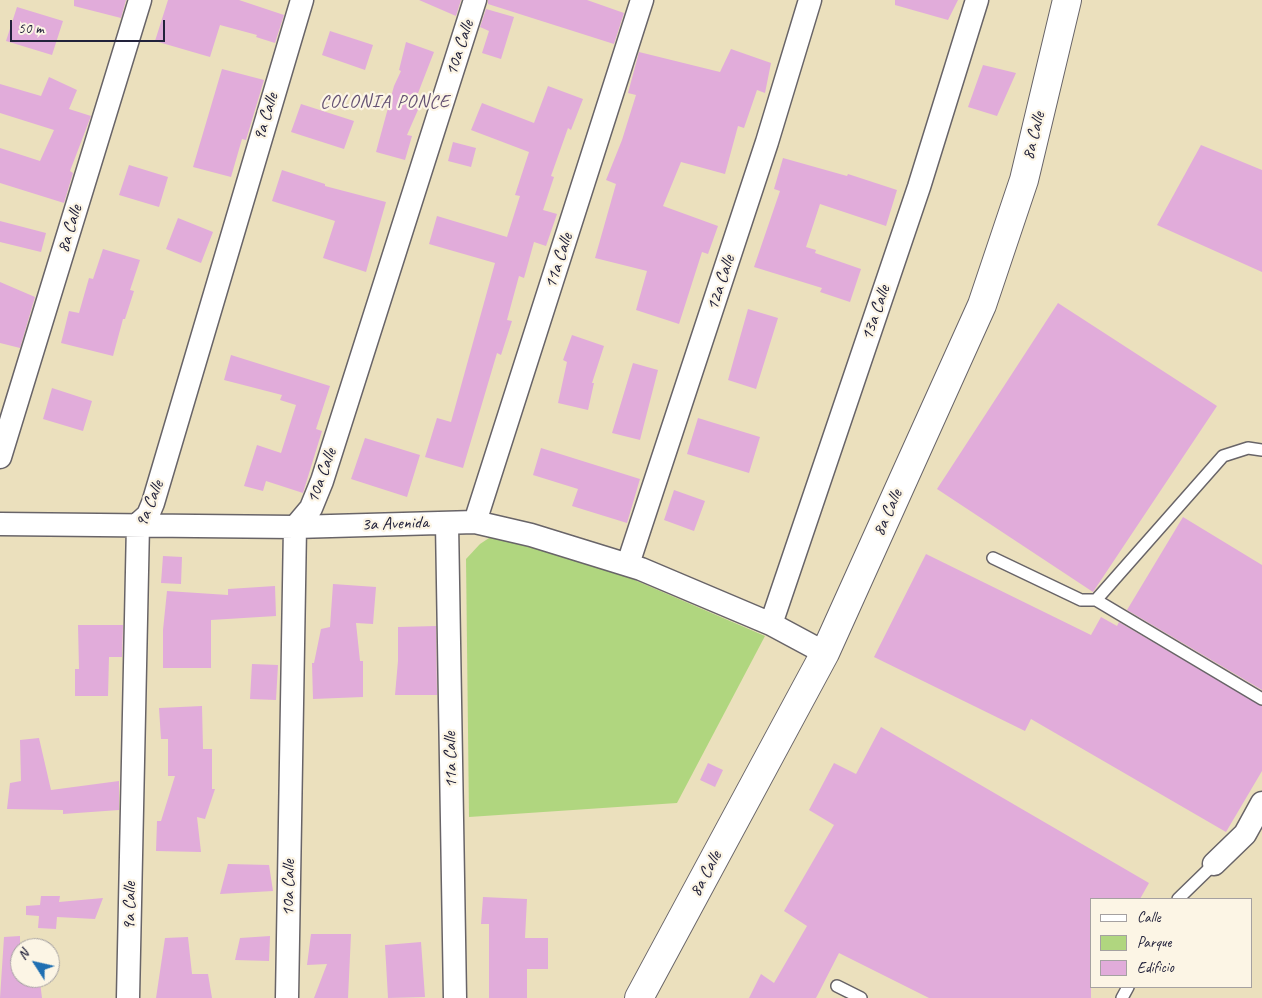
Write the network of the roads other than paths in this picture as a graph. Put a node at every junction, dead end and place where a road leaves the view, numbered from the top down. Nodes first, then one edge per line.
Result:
1 (140, 0) edge
2 (302, 0) edge
3 (476, 0) edge
4 (642, 0) edge
5 (810, 0) edge
6 (977, 0) edge
7 (1067, 0) edge
8 (1262, 450) edge
9 (0, 457) edge
10 (475, 522) junction
11 (447, 523) junction
12 (0, 524) edge
13 (138, 524) junction
14 (295, 527) junction
15 (992, 558) dead end
16 (628, 564) junction
17 (1096, 600) junction
18 (771, 624) junction
19 (825, 653) junction
20 (1262, 699) edge
21 (1262, 803) edge
22 (1214, 864) joint
23 (1179, 898) edge
24 (837, 986) dead end
25 (128, 998) edge
26 (287, 998) edge
27 (455, 998) edge
28 (639, 998) edge
29 (861, 998) edge

1 - 9 street, 8a Calle
2 - 13 street, 9a Calle
3 - 14 street, 10a Calle
4 - 10 street, 11a Calle
5 - 16 street, 12a Calle
6 - 18 street, 13a Calle
7 - 19 street, 8a Calle
8 - 17 lane
10 - 11 street, 3a Avenida
10 - 16 street, 3a Avenida
11 - 14 street, 3a Avenida
11 - 27 street, 11a Calle
12 - 13 street, 3a Avenida
13 - 14 street, 3a Avenida
13 - 25 street, 9a Calle
14 - 26 street, 10a Calle
15 - 17 lane
16 - 18 street, 3a Avenida
17 - 20 lane
18 - 19 street, 3a Avenida
19 - 28 street, 8a Calle
21 - 22 street
22 - 23 lane
24 - 29 lane

